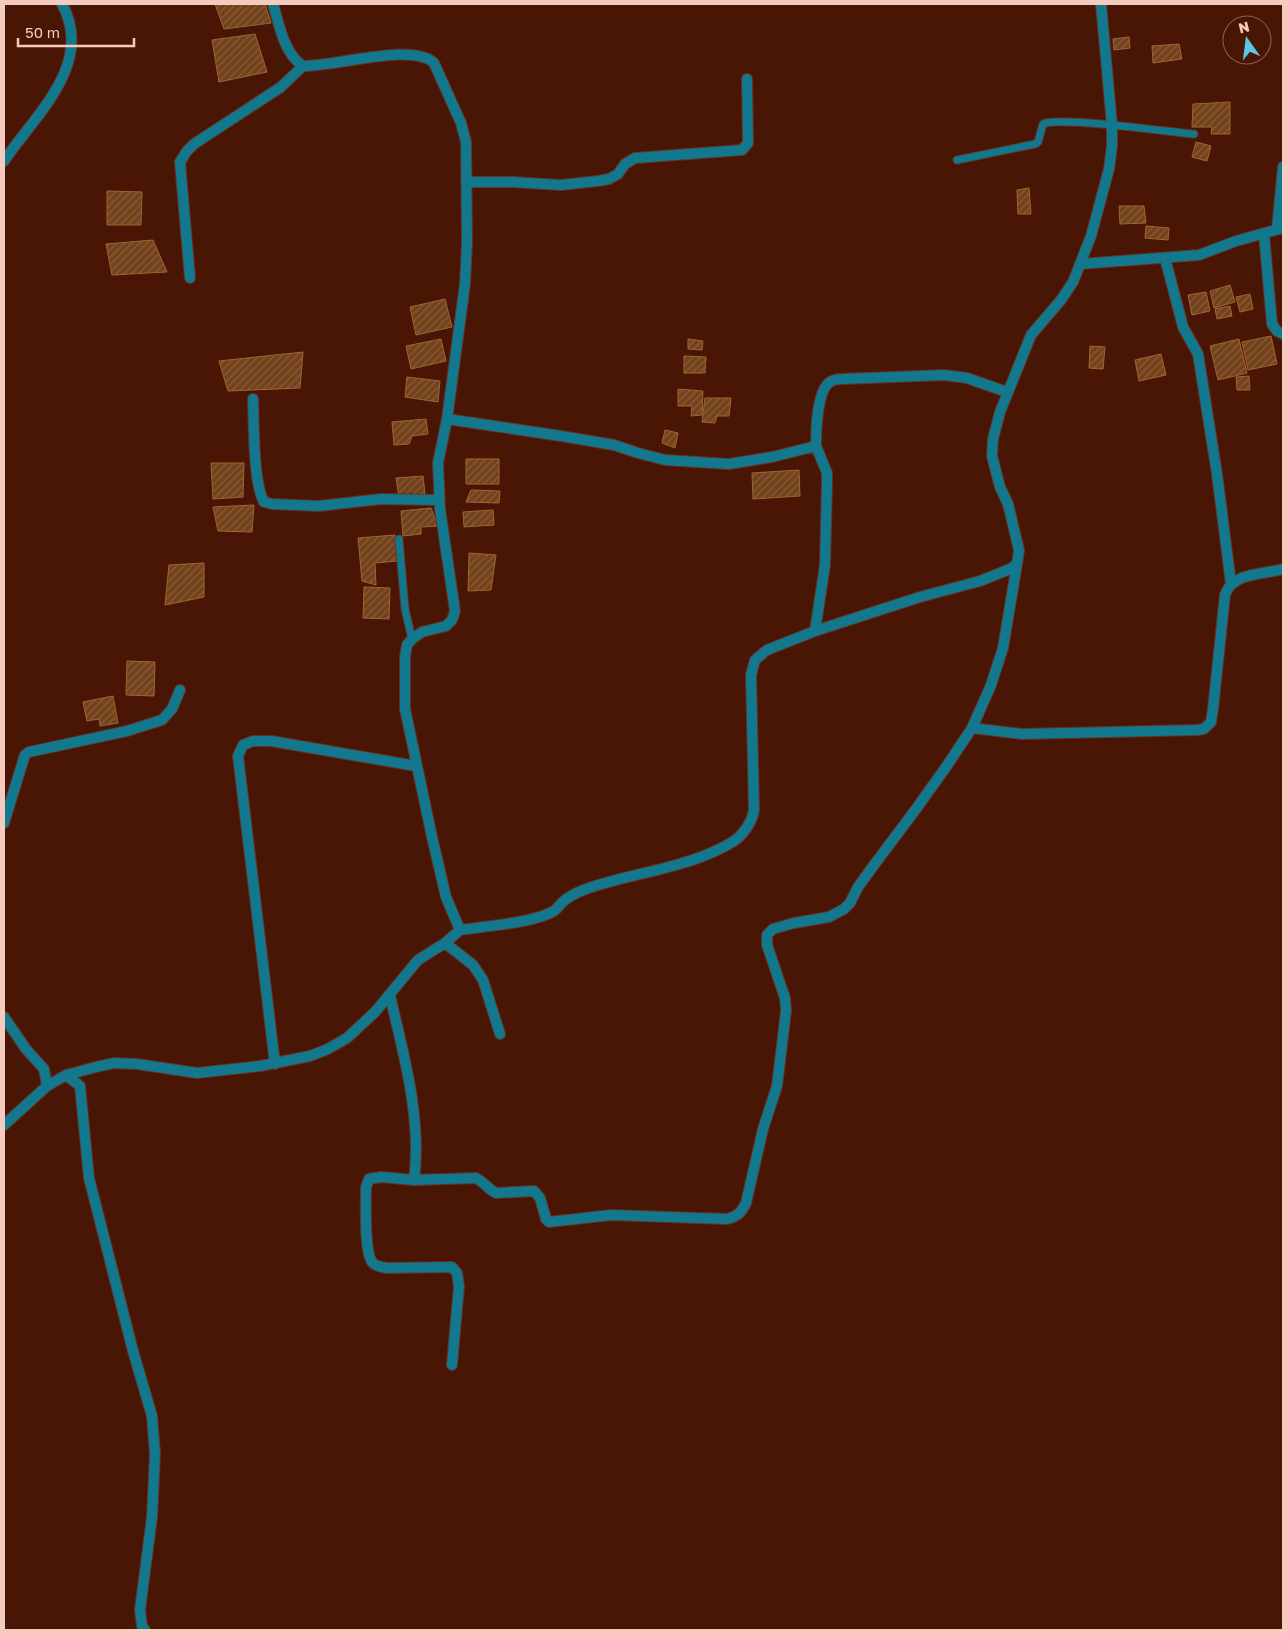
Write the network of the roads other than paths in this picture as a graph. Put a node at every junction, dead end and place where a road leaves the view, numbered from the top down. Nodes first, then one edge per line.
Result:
1 (62, 4) edge
2 (273, 4) edge
3 (1101, 4) edge
4 (303, 66) junction
5 (747, 79) dead end
6 (1112, 125) junction
7 (1194, 134) dead end
8 (957, 160) dead end
9 (4, 162) edge
10 (1283, 167) edge
11 (466, 182) junction
12 (1280, 229) edge
13 (1264, 234) junction
14 (1165, 258) junction
15 (1080, 264) junction
16 (190, 278) dead end
17 (1283, 334) edge
18 (1008, 392) junction
19 (253, 399) dead end
20 (447, 419) junction
21 (816, 446) junction
22 (440, 500) junction
23 (399, 539) dead end
24 (1017, 564) junction
25 (1283, 569) edge
26 (1231, 584) junction
27 (816, 631) junction
28 (412, 638) junction
29 (180, 690) dead end
30 (972, 728) junction
31 (416, 766) junction
32 (4, 823) edge
33 (460, 930) junction
34 (445, 943) junction
35 (390, 996) junction
36 (4, 1017) edge
37 (500, 1034) dead end
38 (275, 1064) junction
39 (66, 1075) junction
40 (47, 1086) junction
41 (4, 1125) edge
42 (414, 1180) junction
43 (452, 1365) dead end
44 (145, 1630) edge

1 - 9 street
2 - 4 street
3 - 6 street
4 - 11 street
4 - 16 street
5 - 11 street
6 - 7 lane
6 - 8 lane
6 - 15 street
10 - 12 street
11 - 20 street
12 - 13 street
13 - 14 street
13 - 17 street
14 - 15 street
14 - 26 street
15 - 18 street
18 - 21 street
18 - 24 street
19 - 22 street
20 - 21 street
20 - 22 street
21 - 27 street
22 - 28 street
23 - 28 lane
24 - 27 street
24 - 30 street
25 - 26 street
26 - 30 street
27 - 33 street
28 - 31 street
29 - 32 street
30 - 42 street
31 - 33 street
31 - 38 street
33 - 34 street
34 - 35 street
34 - 37 street
35 - 38 street
35 - 42 street
36 - 40 street
38 - 39 street
39 - 40 street
39 - 44 street
40 - 41 street
42 - 43 street

